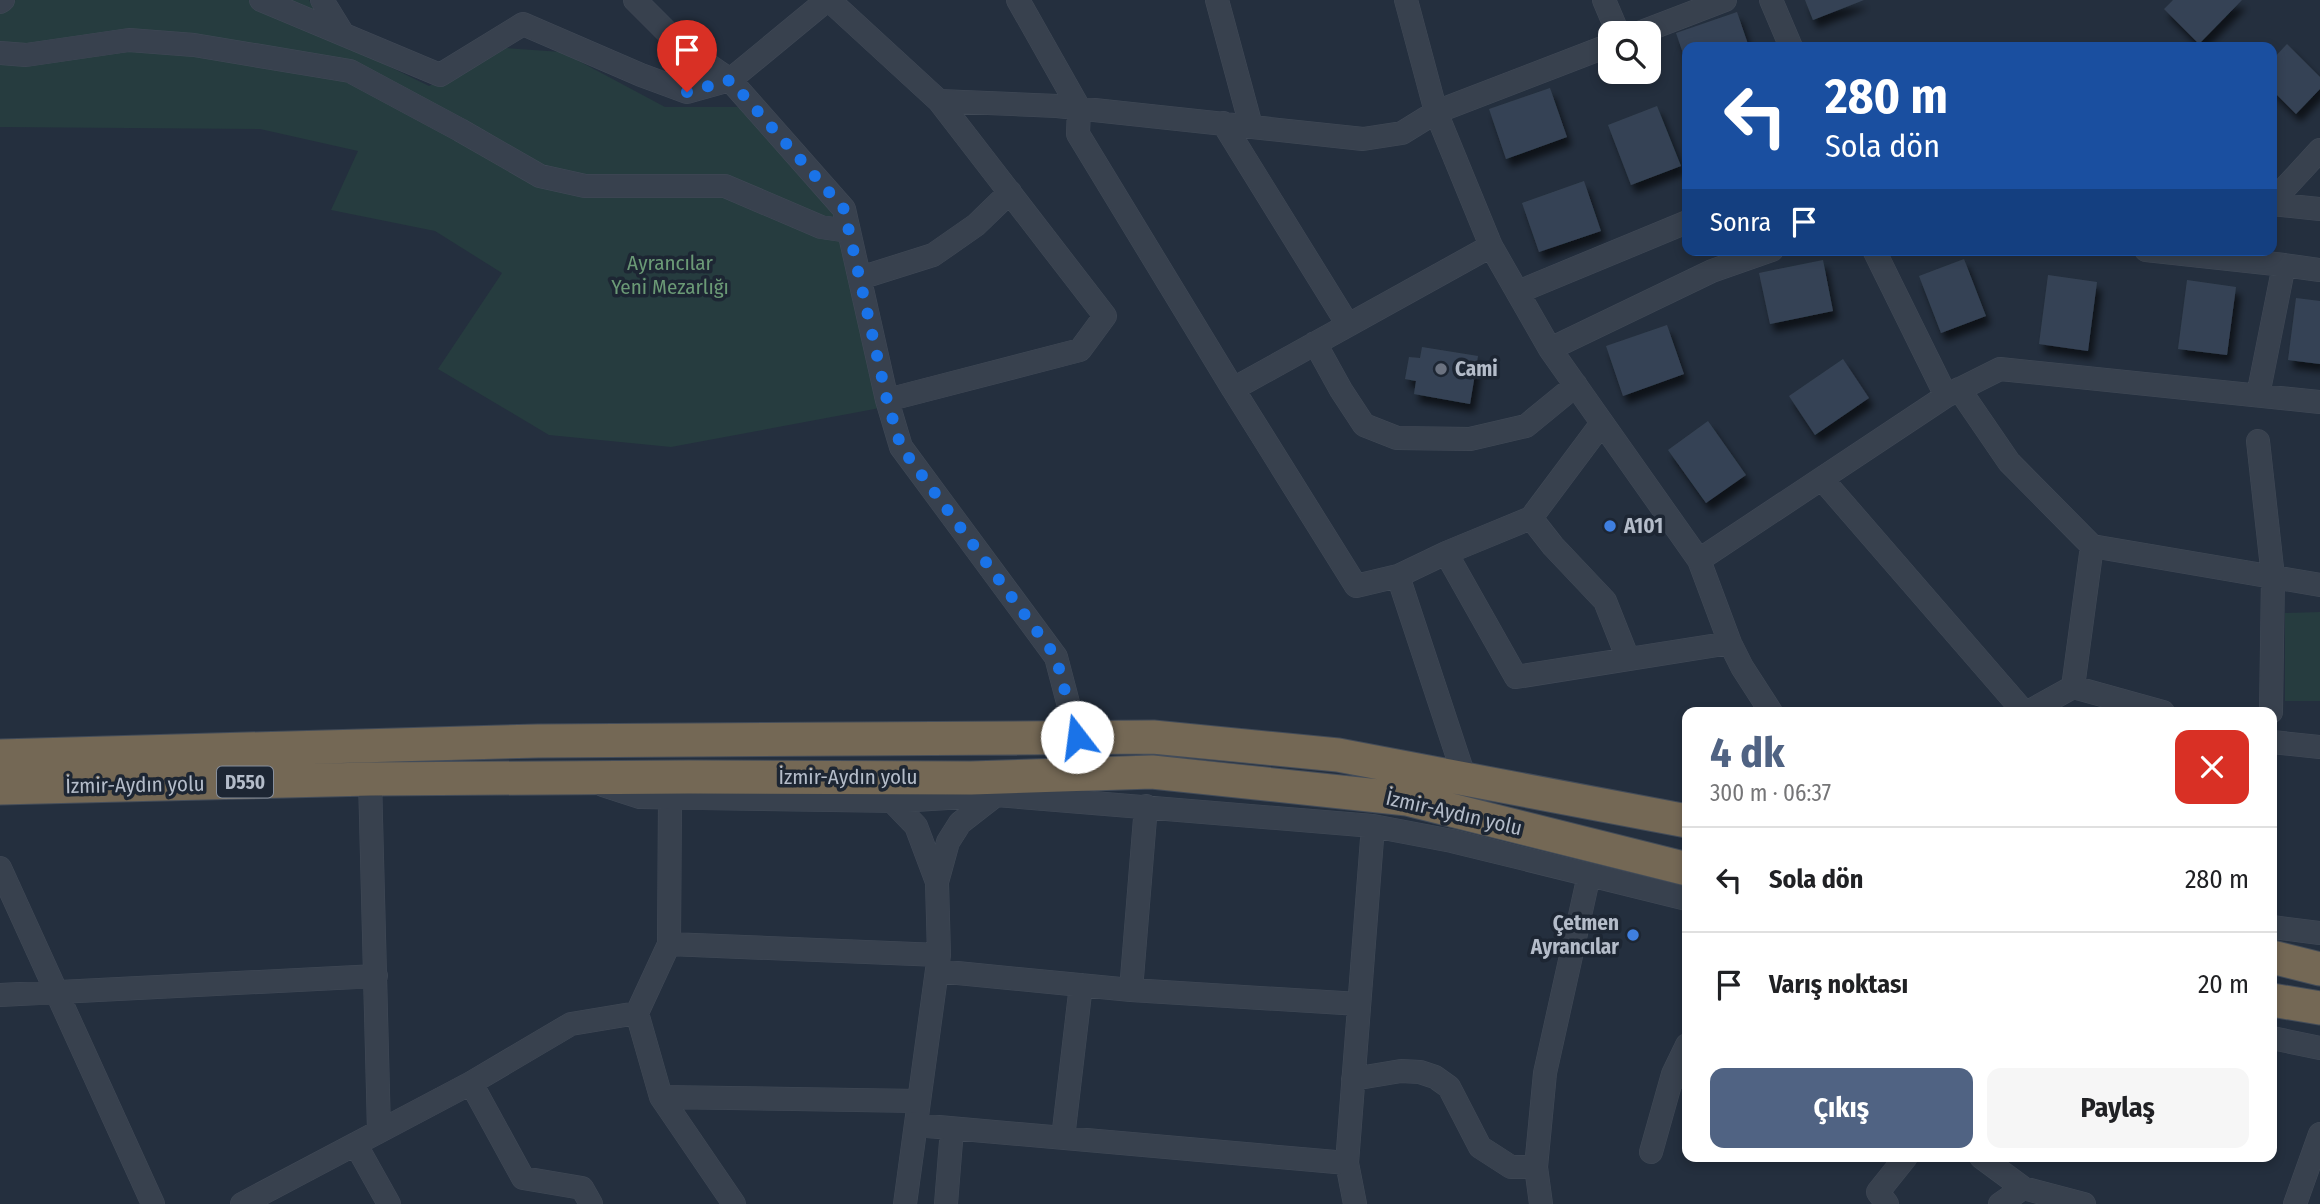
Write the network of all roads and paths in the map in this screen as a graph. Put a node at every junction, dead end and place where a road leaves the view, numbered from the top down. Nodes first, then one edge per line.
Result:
1 (261, 0) edge
2 (322, 0) edge
3 (635, 0) edge
4 (828, 0) edge
5 (1018, 0) edge
6 (1217, 0) edge
7 (1406, 0) edge
8 (1604, 0) edge
9 (1725, 0) edge
10 (1771, 0) edge
11 (1613, 21) edge
12 (1661, 25) edge
13 (343, 34) junction
14 (1789, 42) edge
15 (1598, 50) edge
16 (0, 53) edge
17 (730, 80) junction
18 (939, 102) junction
19 (1079, 108) junction
20 (1436, 113) junction
21 (1223, 123) junction
22 (1251, 127) junction
23 (2320, 150) edge
24 (1010, 192) junction
25 (2277, 197) edge
26 (2277, 204) edge
27 (2320, 209) edge
28 (1682, 224) edge
29 (849, 231) junction
30 (1492, 246) junction
31 (1755, 256) edge
32 (1877, 256) edge
33 (2201, 256) edge
34 (2284, 265) junction
35 (2320, 270) edge
36 (860, 278) junction
37 (1518, 292) junction
38 (1348, 325) junction
39 (1315, 343) junction
40 (1550, 349) junction
41 (1576, 385) junction
42 (1233, 389) junction
43 (1953, 393) junction
44 (2258, 395) junction
45 (887, 400) junction
46 (2320, 402) edge
47 (1602, 423) junction
48 (2258, 441) dead end
49 (1822, 479) junction
50 (1531, 518) junction
51 (2092, 546) junction
52 (1446, 553) junction
53 (1699, 560) junction
54 (1398, 576) junction
55 (2273, 577) junction
56 (2320, 585) edge
57 (1730, 643) junction
58 (1628, 659) junction
59 (2073, 687) junction
60 (1768, 707) edge
61 (2022, 707) edge
62 (2035, 707) edge
63 (2145, 707) edge
64 (2271, 707) edge
65 (1077, 737) junction
66 (2277, 743) edge
67 (2320, 747) edge
68 (0, 756) edge
69 (582, 777) junction
70 (370, 779) junction
71 (1465, 779) junction
72 (983, 786) junction
73 (0, 788) edge
74 (670, 798) junction
75 (891, 800) junction
76 (1146, 806) junction
77 (1682, 820) edge
78 (1373, 826) junction
79 (0, 868) edge
80 (1682, 868) edge
81 (1588, 875) junction
82 (937, 882) junction
83 (1682, 898) edge
84 (2277, 928) edge
85 (2320, 933) edge
86 (669, 944) junction
87 (2277, 958) edge
88 (938, 963) junction
89 (2320, 969) edge
90 (376, 976) junction
91 (1081, 985) junction
92 (1131, 990) junction
93 (56, 993) junction
94 (0, 995) edge
95 (2277, 1001) edge
96 (1359, 1004) junction
97 (2320, 1008) edge
98 (637, 1013) junction
99 (2277, 1039) edge
100 (2320, 1048) edge
101 (1680, 1075) edge
102 (1353, 1079) junction
103 (471, 1083) junction
104 (661, 1097) junction
105 (918, 1101) junction
106 (916, 1125) junction
107 (952, 1129) junction
108 (379, 1131) junction
109 (2320, 1134) edge
110 (1063, 1138) junction
111 (356, 1145) junction
112 (1651, 1152) dead end
113 (1902, 1162) edge
114 (1988, 1162) edge
115 (1346, 1163) junction
116 (1536, 1167) junction
117 (2023, 1188) junction
118 (153, 1204) edge
119 (243, 1204) edge
120 (389, 1204) edge
121 (591, 1204) edge
122 (734, 1204) edge
123 (905, 1204) edge
124 (946, 1204) edge
125 (1355, 1204) edge
126 (1541, 1204) edge
127 (1887, 1204) edge
128 (2000, 1204) edge
129 (2084, 1204) edge
130 (2295, 1204) edge

1 - 13 street
2 - 13 street
3 - 17 street
4 - 17 street
4 - 18 street
5 - 19 street
6 - 22 street
7 - 20 street
8 - 11 street
9 - 12 street
10 - 14 street
13 - 17 street
15 - 20 street
16 - 29 street
17 - 29 street
18 - 19 street
18 - 24 street
19 - 21 street
19 - 42 street
20 - 22 street
20 - 30 street
21 - 22 street
21 - 38 street
23 - 25 street
24 - 36 street
24 - 45 street
26 - 27 street
28 - 37 street
29 - 36 street
30 - 37 street
30 - 38 street
31 - 40 street
32 - 43 street
33 - 34 street
34 - 35 street
34 - 44 street
36 - 45 street
37 - 40 street
38 - 39 street
39 - 41 street
39 - 42 street
40 - 41 street
41 - 47 street
42 - 54 street
43 - 44 street
43 - 49 street
43 - 51 street
44 - 46 street
45 - 65 street
47 - 50 street
47 - 53 street
48 - 55 street
49 - 53 street
49 - 61 street
50 - 52 street
50 - 58 street
51 - 55 street
51 - 59 street
52 - 54 street
52 - 58 street
53 - 57 street
54 - 71 street
55 - 56 street
55 - 64 street
57 - 58 street
57 - 60 street
59 - 62 street
59 - 63 street
65 - 68 highway, İzmir-Aydın yolu / D550
65 - 71 highway, İzmir-Aydın yolu / D550
66 - 67 street
69 - 70 highway, İzmir-Aydın yolu / D550
69 - 72 highway, İzmir-Aydın yolu / D550
69 - 74 street
70 - 73 highway, İzmir-Aydın yolu / D550
70 - 90 street
71 - 77 highway, İzmir-Aydın yolu / D550
72 - 75 street
72 - 76 street
72 - 80 highway, İzmir-Aydın yolu / D550
72 - 82 street
74 - 75 street
74 - 86 street
75 - 82 street
76 - 78 street
76 - 92 street
78 - 81 street
78 - 96 street
79 - 93 street
81 - 83 street
81 - 116 street
82 - 88 street
84 - 85 street
86 - 88 street
86 - 98 street
87 - 89 highway
88 - 91 street
88 - 105 street
90 - 93 street
90 - 108 street
91 - 92 street
91 - 110 street
92 - 96 street
93 - 94 street
93 - 118 street
95 - 97 highway
96 - 102 street
98 - 103 street
98 - 104 street
99 - 100 street
101 - 112 street
102 - 115 street
102 - 116 street
103 - 108 street
103 - 121 street
104 - 105 street
104 - 122 street
105 - 106 street
106 - 107 street
106 - 123 street
107 - 110 street
107 - 124 street
108 - 111 street
109 - 130 street
110 - 115 street
111 - 119 street
111 - 120 street
113 - 127 street
114 - 117 street
115 - 125 street
116 - 126 street
117 - 128 street
117 - 129 street

